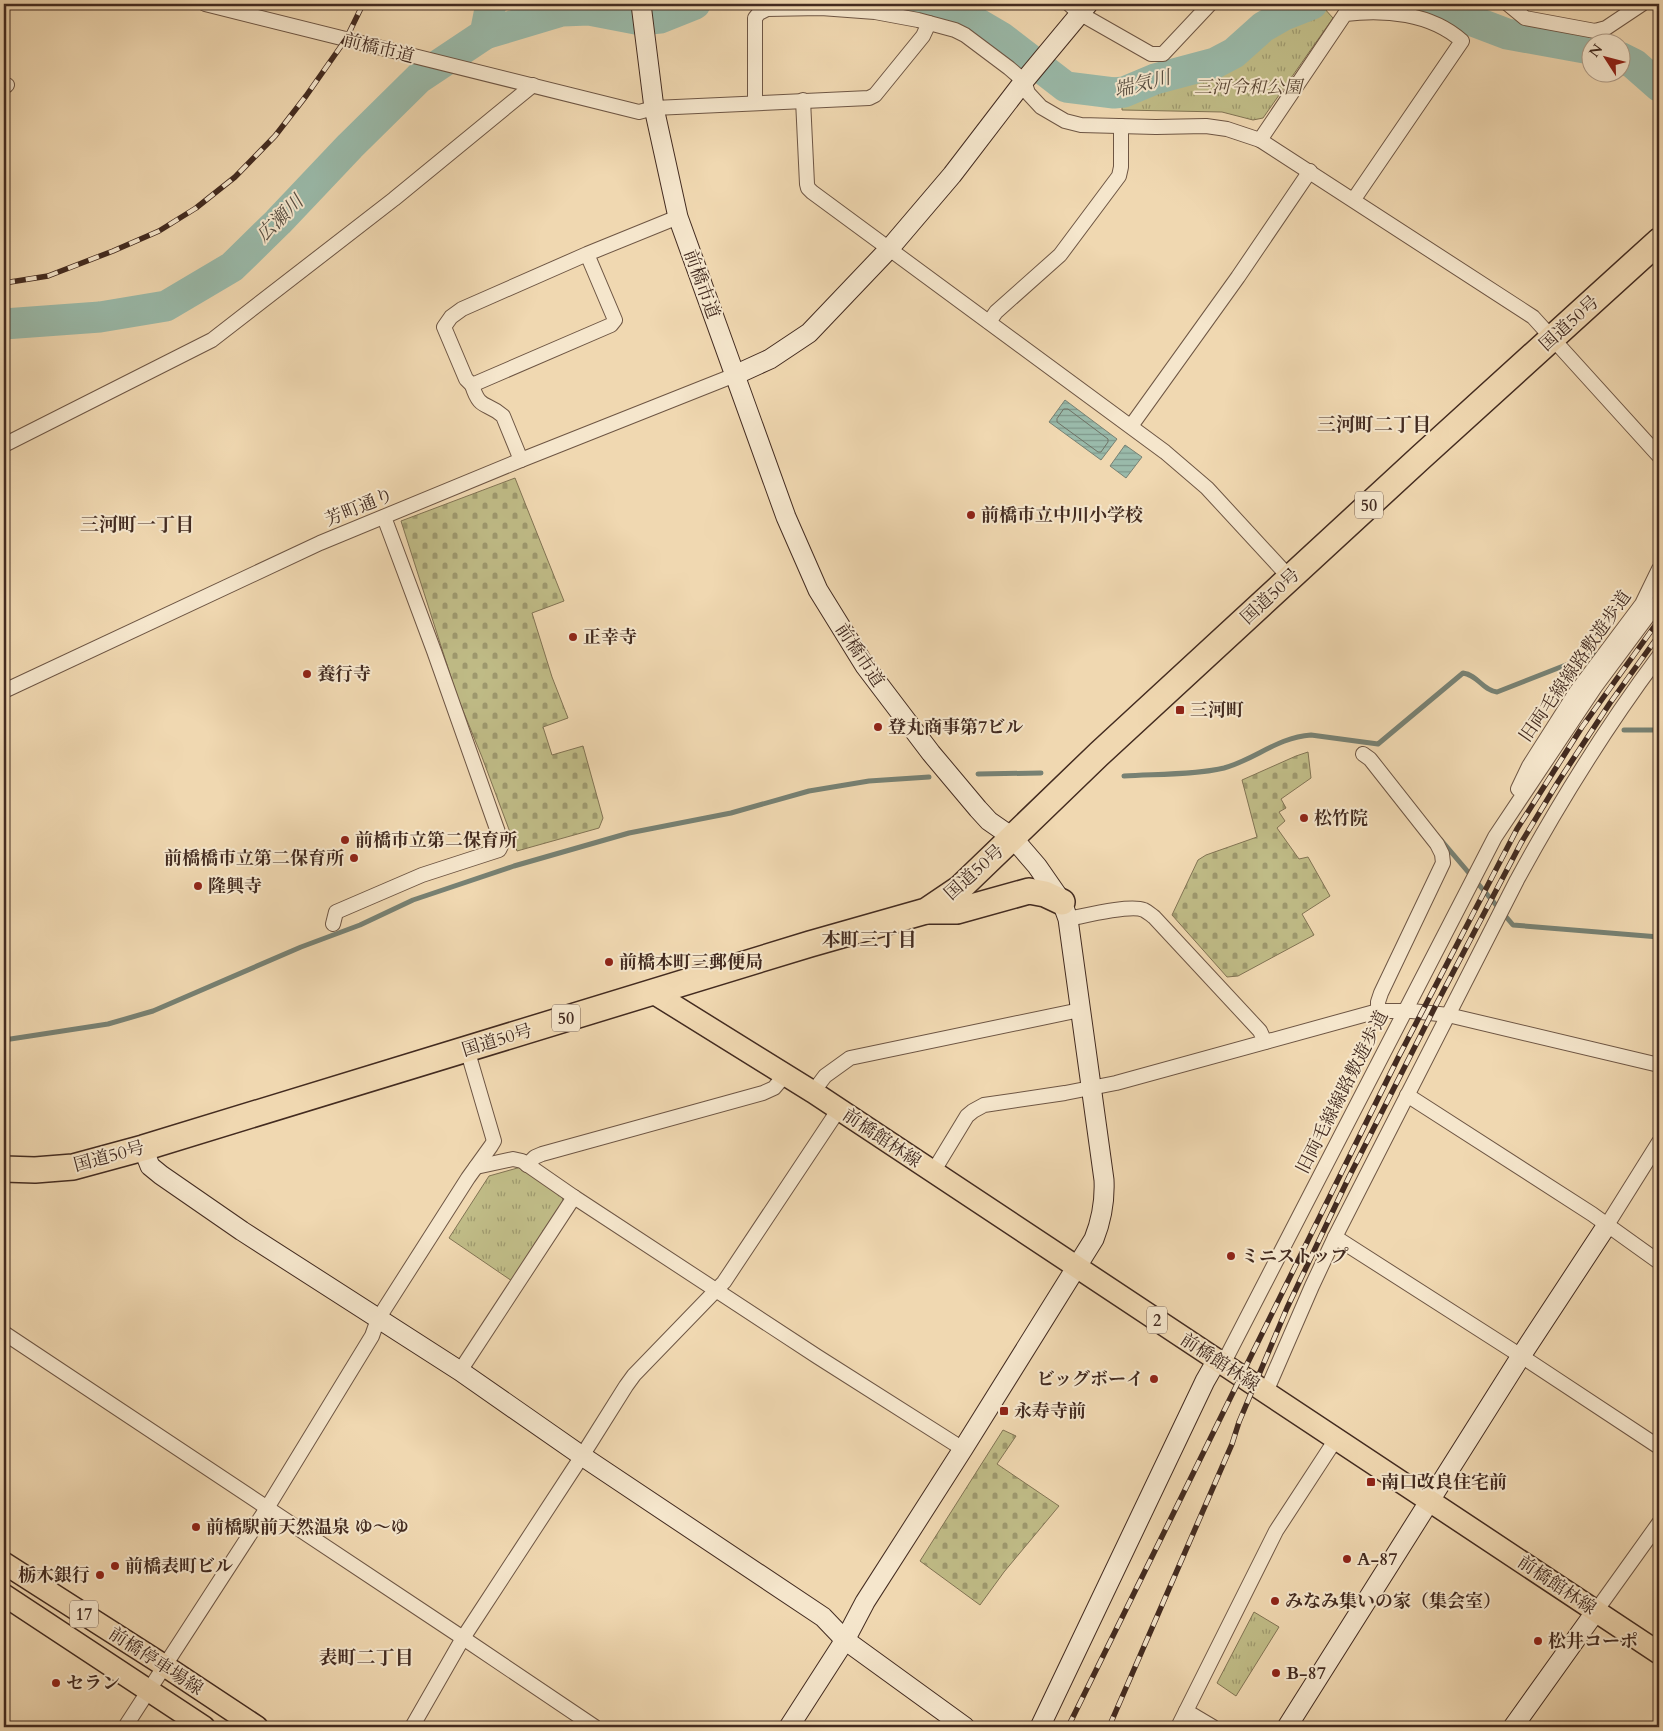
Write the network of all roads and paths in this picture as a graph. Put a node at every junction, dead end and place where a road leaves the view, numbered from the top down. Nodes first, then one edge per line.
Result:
1 (205, 4) edge
2 (640, 4) edge
3 (1210, 4) edge
4 (1508, 4) edge
5 (1642, 4) edge
6 (1079, 7) edge
7 (929, 23) junction
8 (1026, 78) junction
9 (533, 85) junction
10 (803, 100) junction
11 (755, 103) junction
12 (654, 108) junction
13 (1121, 126) junction
14 (1260, 140) junction
15 (1310, 172) junction
16 (1354, 200) junction
17 (678, 217) junction
18 (1659, 241) edge
19 (889, 249) junction
20 (587, 254) junction
21 (989, 322) junction
22 (1552, 338) junction
23 (735, 375) junction
24 (472, 385) junction
25 (1131, 426) junction
26 (4, 445) edge
27 (1659, 456) edge
28 (522, 460) junction
29 (384, 517) junction
30 (1659, 568) edge
31 (1290, 578) junction
32 (1659, 601) edge
33 (1659, 656) edge
34 (4, 692) edge
35 (1363, 754) dead end
36 (1494, 837) junction
37 (1012, 838) junction
38 (926, 911) junction
39 (1065, 911) junction
40 (333, 924) dead end
41 (652, 992) junction
42 (1080, 1010) junction
43 (1378, 1011) junction
44 (1405, 1011) junction
45 (1448, 1015) junction
46 (1265, 1042) junction
47 (467, 1049) junction
48 (1659, 1065) edge
49 (785, 1075) junction
50 (1092, 1088) junction
51 (813, 1092) junction
52 (1407, 1095) junction
53 (839, 1109) junction
54 (1659, 1142) edge
55 (143, 1148) junction
56 (527, 1165) junction
57 (476, 1167) junction
58 (4, 1169) edge
59 (933, 1172) junction
60 (574, 1197) junction
61 (1606, 1225) junction
62 (1335, 1237) junction
63 (1659, 1262) edge
64 (1077, 1267) junction
65 (716, 1289) junction
66 (378, 1319) junction
67 (4, 1333) edge
68 (1522, 1356) junction
69 (1220, 1362) junction
70 (460, 1371) junction
71 (1266, 1392) junction
72 (1336, 1439) junction
73 (1659, 1447) edge
74 (964, 1449) junction
75 (582, 1456) junction
76 (1430, 1501) junction
77 (267, 1508) junction
78 (1659, 1523) edge
79 (4, 1562) edge
80 (4, 1595) edge
81 (1596, 1611) junction
82 (463, 1638) junction
83 (845, 1640) junction
84 (1659, 1653) edge
85 (165, 1666) junction
86 (149, 1690) junction
87 (1186, 1711) junction
88 (125, 1727) edge
89 (204, 1727) edge
90 (257, 1727) edge
91 (412, 1727) edge
92 (595, 1727) edge
93 (789, 1727) edge
94 (965, 1727) edge
95 (1040, 1727) edge
96 (1178, 1727) edge
97 (1213, 1727) edge
98 (1287, 1727) edge
99 (1513, 1727) edge

1 - 9 street, 前橋市道
2 - 12 street
3 - 6 street
4 - 5 street
6 - 8 street
7 - 8 street
7 - 10 street
7 - 11 street
8 - 13 street
8 - 19 street
9 - 12 street, 前橋市道
9 - 26 street
10 - 11 street
10 - 19 street
11 - 12 street
12 - 17 street, 前橋市道
13 - 14 street
13 - 21 street
14 - 15 street
14 - 16 street
15 - 16 street
15 - 25 street
16 - 22 street
17 - 20 street
17 - 23 street, 前橋市道
18 - 22 highway, 国道50号 / 50
19 - 21 street
19 - 23 street
20 - 24 street
20 - 24 street
21 - 25 street
22 - 27 street
22 - 31 highway, 国道50号 / 50
23 - 28 street, 芳町通り
23 - 37 street, 前橋市道
24 - 28 street
25 - 31 street
28 - 29 street, 芳町通り
29 - 34 street, 芳町通り
29 - 40 street
30 - 36 street, 旧両毛線線路敷遊歩道
31 - 37 highway, 国道50号 / 50
32 - 36 street, 旧両毛線線路敷遊歩道
33 - 45 street
35 - 43 street
36 - 44 street, 旧両毛線線路敷遊歩道
37 - 38 highway, 国道50号 / 50
37 - 39 street, 前橋市道
38 - 39 highway
38 - 41 highway, 国道50号 / 50
39 - 42 street
39 - 46 street
41 - 47 highway, 国道50号 / 50
41 - 49 main road, 前橋館林線 / 2
42 - 50 street
42 - 51 street
43 - 44 street
43 - 46 street
44 - 45 street
44 - 69 street, 旧両毛線線路敷遊歩道
45 - 48 street
45 - 52 street
46 - 50 street
47 - 55 highway, 国道50号 / 50
47 - 57 street
49 - 51 main road, 前橋館林線 / 2
49 - 56 street
50 - 59 street
50 - 64 street
51 - 53 main road, 前橋館林線 / 2
52 - 61 street
52 - 62 street
53 - 59 main road, 前橋館林線 / 2
53 - 65 street
54 - 61 street
55 - 58 highway, 国道50号 / 50
55 - 66 street
56 - 57 street
56 - 60 street
57 - 66 street
59 - 64 main road, 前橋館林線 / 2
60 - 65 street
60 - 70 street
61 - 63 street
61 - 68 street
62 - 68 street
62 - 71 street
64 - 69 main road, 前橋館林線 / 2
64 - 74 street
65 - 74 street
65 - 75 street
66 - 70 street
66 - 77 street
67 - 77 street
68 - 73 street
68 - 76 street
69 - 71 main road, 前橋館林線 / 2
69 - 95 street
70 - 75 street
71 - 72 main road, 前橋館林線 / 2
72 - 76 main road, 前橋館林線 / 2
72 - 87 street
74 - 83 street
75 - 82 street
75 - 83 street
76 - 81 main road, 前橋館林線 / 2
76 - 98 street
77 - 82 street
77 - 85 street
78 - 81 street
79 - 85 main road, 前橋停車場線 / 17
80 - 86 main road, 前橋停車場線 / 17
81 - 84 main road, 前橋館林線 / 2
81 - 99 street
82 - 91 street
82 - 92 street
83 - 93 street
83 - 94 street
85 - 86 street
85 - 90 main road, 前橋停車場線 / 17
86 - 88 street
86 - 89 main road, 前橋停車場線 / 17
87 - 96 street
87 - 97 street

